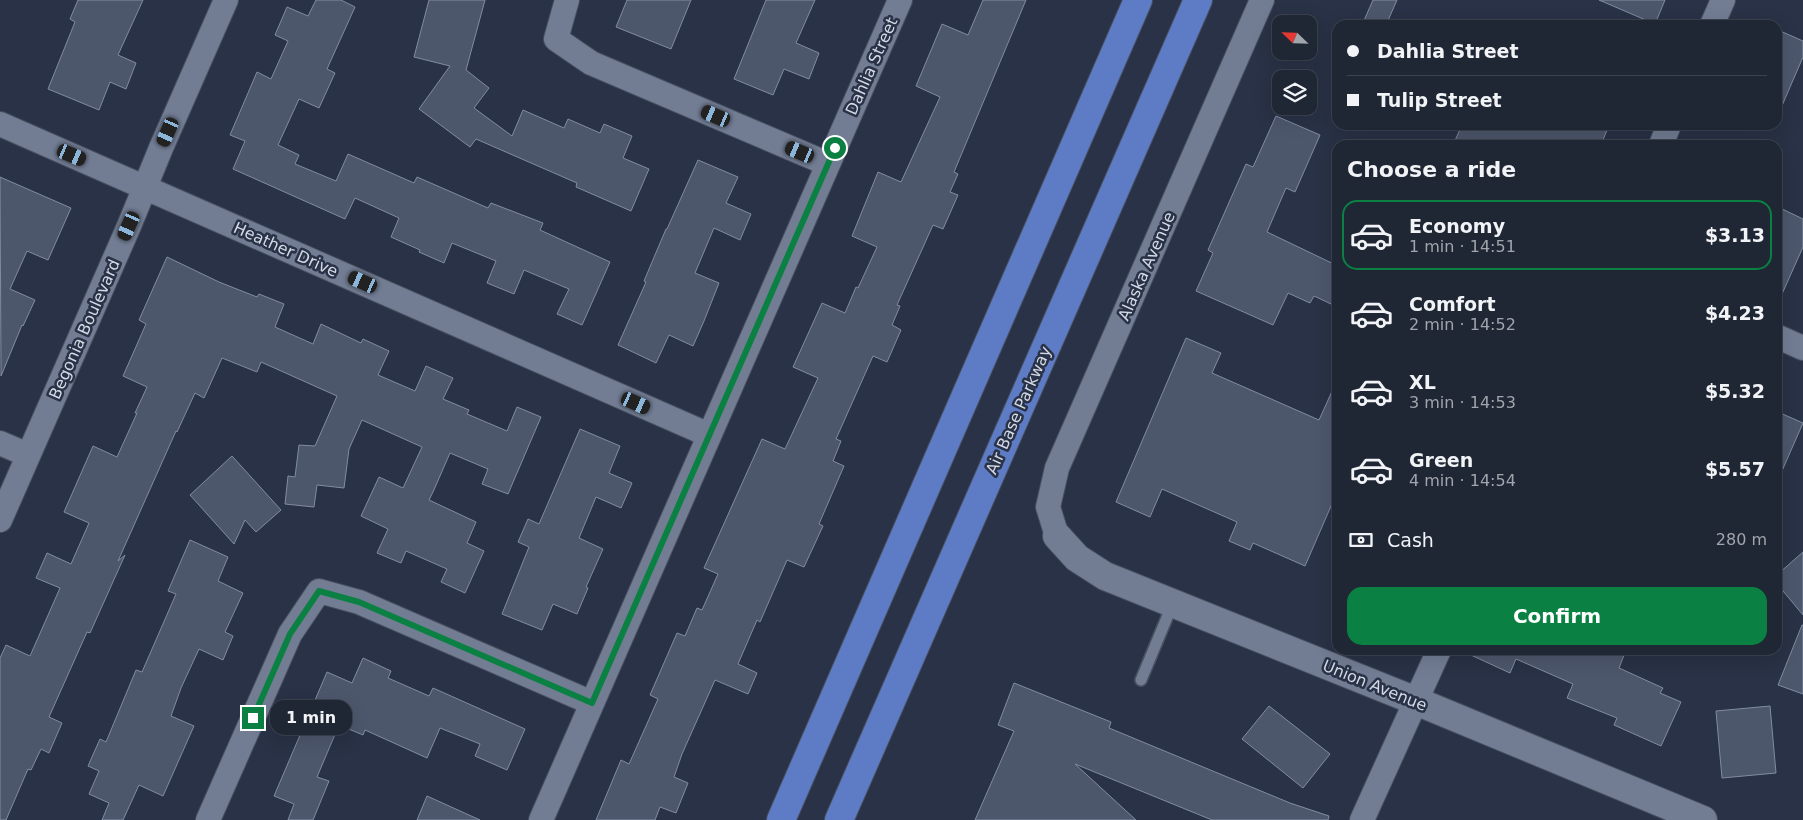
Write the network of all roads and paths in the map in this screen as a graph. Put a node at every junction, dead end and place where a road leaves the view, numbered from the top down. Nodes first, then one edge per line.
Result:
1 (226, 0) edge
2 (568, 0) edge
3 (900, 0) edge
4 (1138, 0) edge
5 (1198, 0) edge
6 (1262, 0) edge
7 (1723, 0) edge
8 (1714, 20) edge
9 (0, 124) edge
10 (828, 164) junction
11 (145, 187) junction
12 (1782, 339) edge
13 (1803, 348) edge
14 (709, 434) junction
15 (0, 443) edge
16 (28, 455) junction
17 (0, 520) edge
18 (1056, 536) joint
19 (1173, 603) junction
20 (1437, 655) edge
21 (1141, 680) dead end
22 (1416, 701) junction
23 (592, 703) junction
24 (208, 820) edge
25 (541, 820) edge
26 (781, 820) edge
27 (840, 820) edge
28 (1362, 820) edge
29 (1702, 820) edge

1 - 11 street, Begonia Boulevard
2 - 10 street
3 - 10 street, Dahlia Street
4 - 26 main road
5 - 27 main road, Air Base Parkway
6 - 18 street, Alaska Avenue
7 - 8 street
9 - 11 street, Heather Drive
10 - 14 street, Dahlia Street
11 - 14 street, Heather Drive
11 - 16 street, Begonia Boulevard
12 - 13 street
14 - 23 street, Dahlia Street
15 - 16 street
16 - 17 street, Begonia Boulevard
18 - 19 street, Union Avenue
19 - 21 lane
19 - 22 street, Union Avenue
20 - 22 street
22 - 28 street
22 - 29 street, Union Avenue
23 - 24 street
23 - 25 street, Dahlia Street

